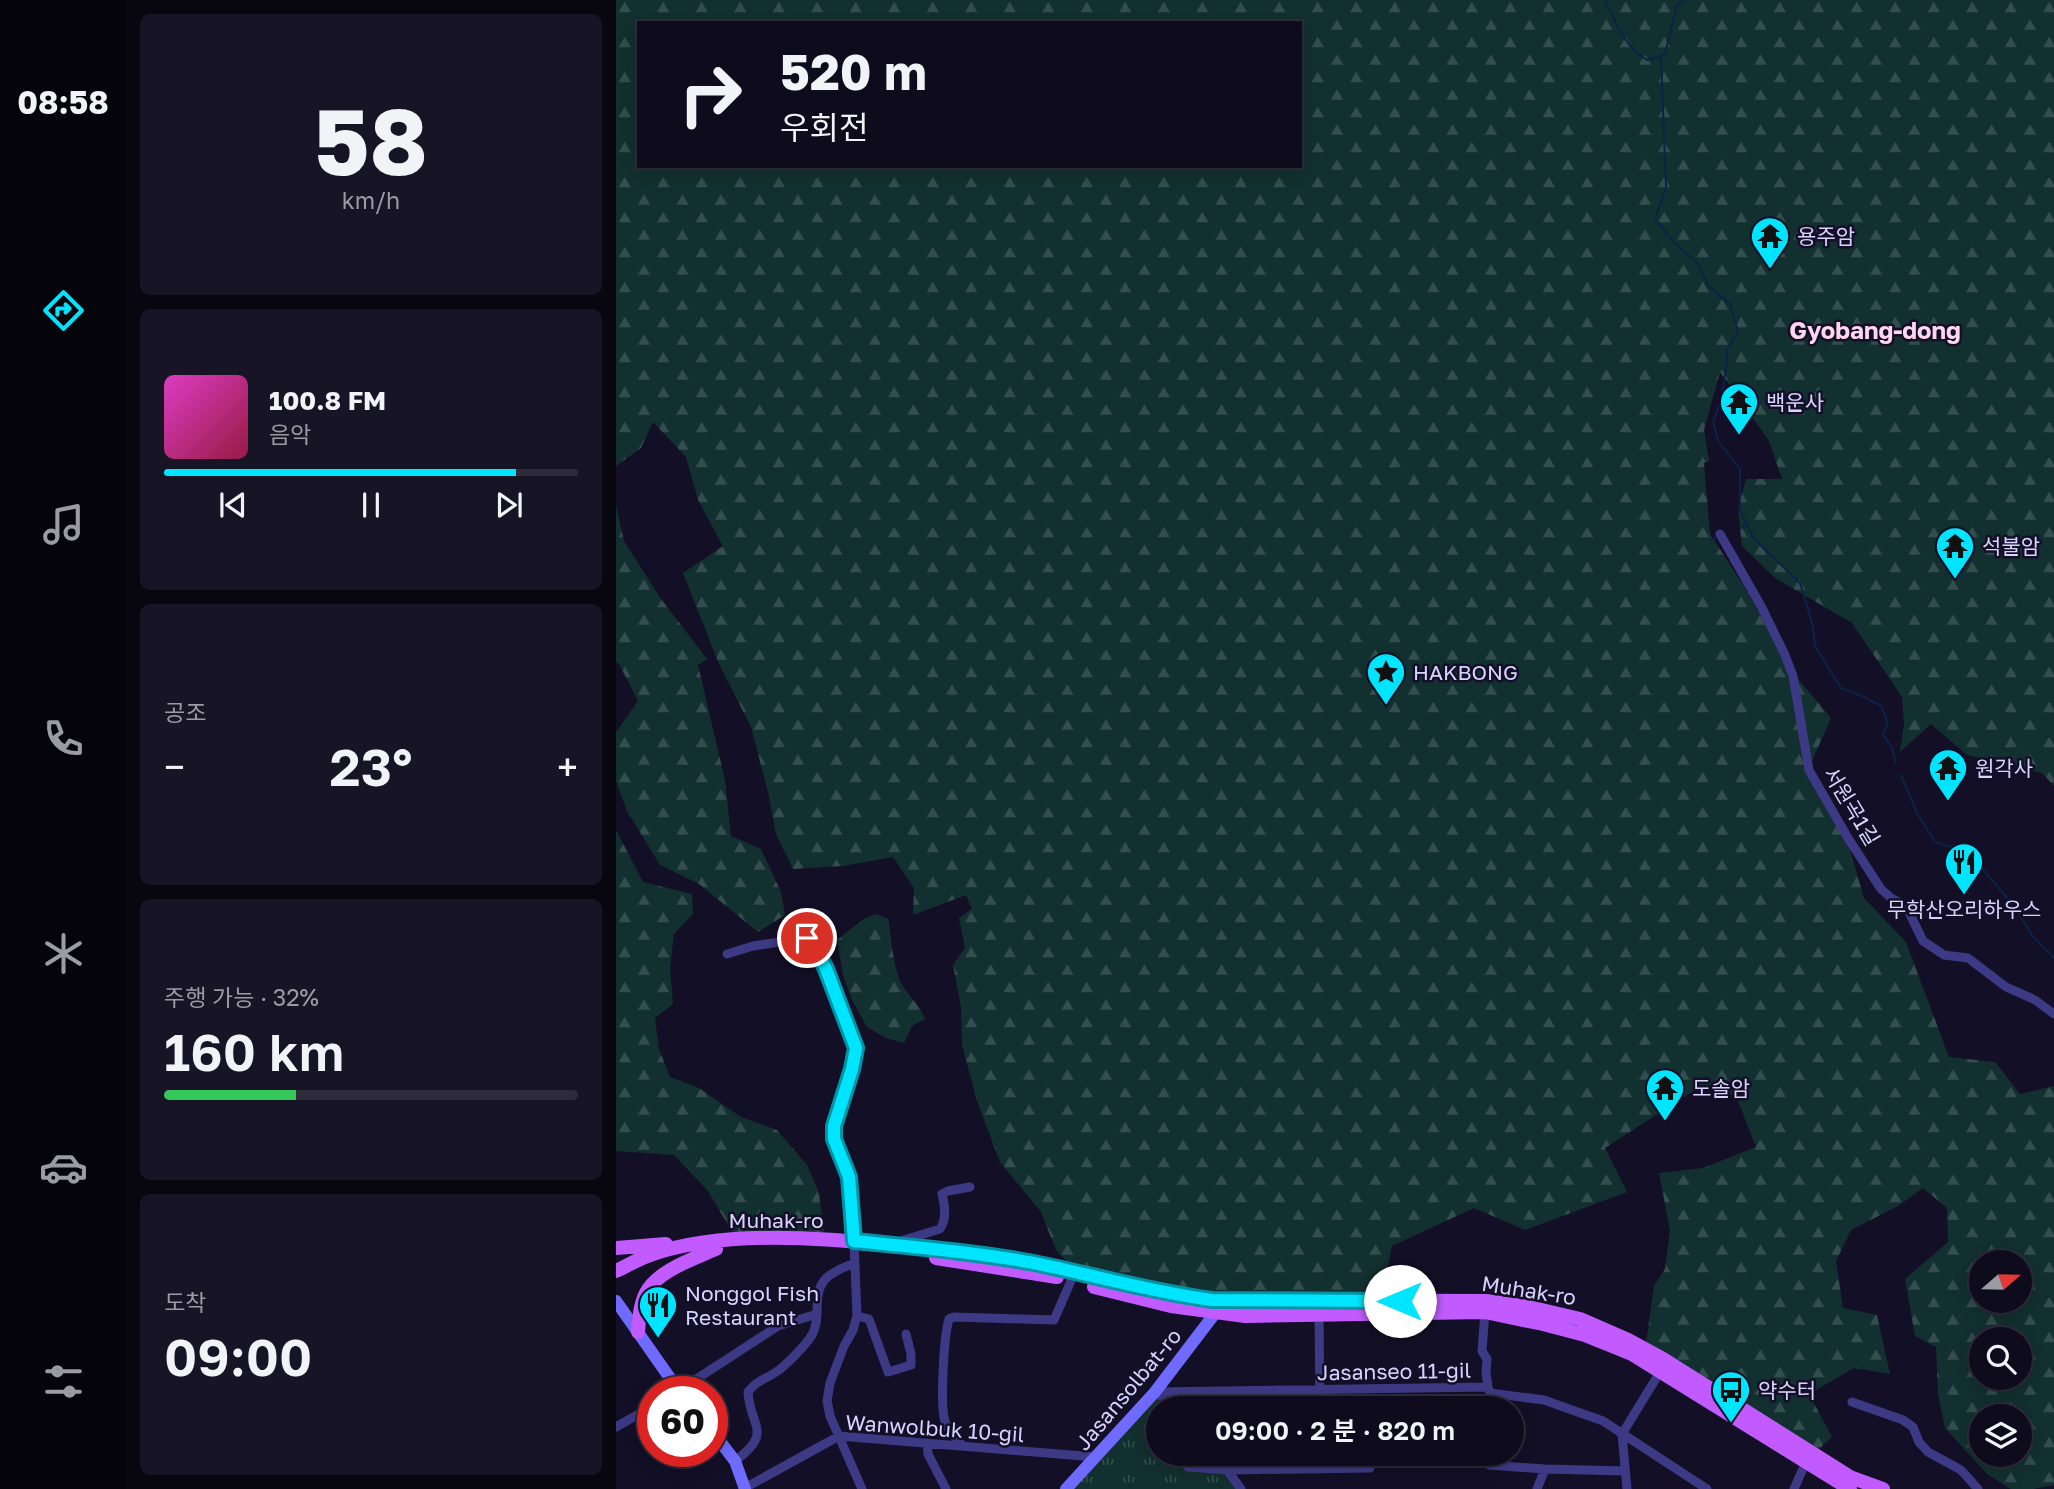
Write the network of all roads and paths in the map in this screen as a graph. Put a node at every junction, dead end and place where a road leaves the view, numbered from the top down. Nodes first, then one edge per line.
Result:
1 (1720, 534) dead end
2 (727, 954) dead end
3 (2054, 1014) edge
4 (970, 1187) dead end
5 (890, 1245) junction
6 (713, 1246) junction
7 (616, 1248) edge
8 (854, 1252) junction
9 (616, 1271) edge
10 (616, 1281) edge
11 (1071, 1281) junction
12 (616, 1301) edge
13 (1218, 1306) junction
14 (1485, 1312) junction
15 (817, 1314) junction
16 (1320, 1315) junction
17 (857, 1316) junction
18 (638, 1332) junction
19 (906, 1334) dead end
20 (1660, 1371) junction
21 (669, 1376) edge
22 (702, 1376) edge
23 (1320, 1389) junction
24 (1489, 1390) junction
25 (1155, 1392) junction
26 (1162, 1396) edge
27 (1320, 1396) edge
28 (1489, 1396) edge
29 (1852, 1402) dead end
30 (637, 1415) edge
31 (616, 1427) edge
32 (1622, 1434) junction
33 (839, 1436) junction
34 (927, 1443) junction
35 (963, 1446) junction
36 (728, 1452) edge
37 (1095, 1458) junction
38 (735, 1461) junction
39 (1807, 1462) junction
40 (1188, 1466) edge
41 (1503, 1466) edge
42 (1370, 1468) dead end
43 (1320, 1469) joint
44 (1545, 1469) junction
45 (1227, 1470) junction
46 (1625, 1471) junction
47 (744, 1489) edge
48 (862, 1489) edge
49 (946, 1489) edge
50 (1066, 1489) edge
51 (1241, 1489) edge
52 (1537, 1489) edge
53 (1628, 1489) edge
54 (1707, 1489) edge
55 (1794, 1489) edge
56 (1850, 1489) edge
57 (1883, 1489) edge
58 (1978, 1489) edge

1 - 3 street, 서원곡1길
2 - 8 street
4 - 5 street
5 - 8 main road, Muhak-ro
5 - 13 main road, Muhak-ro
6 - 7 main road, Muhak-ro
6 - 8 main road, Muhak-ro
6 - 9 main road, Muhak-ro
6 - 10 main road, Muhak-ro
6 - 18 main road, Muhak-ro
8 - 11 main road, Muhak-ro
8 - 15 street
8 - 17 street
11 - 13 main road, Muhak-ro
11 - 35 street
12 - 18 main road
13 - 16 main road, Muhak-ro
13 - 25 main road, Jasansolbat-ro
13 - 57 main road, Muhak-ro
14 - 16 main road, Muhak-ro
14 - 20 main road, Muhak-ro
14 - 24 street
15 - 22 street
15 - 38 street
16 - 23 street
17 - 19 street
17 - 33 street
18 - 21 main road
20 - 32 street
20 - 39 main road, Muhak-ro
23 - 24 street, Jasanseo 11-gil
23 - 25 street, Jasanseo 11-gil
23 - 27 street
24 - 28 street
24 - 32 street, Jasanseo 11-gil
25 - 26 street
25 - 37 main road, Jasansolbat-ro
29 - 58 street
30 - 31 street
32 - 46 street
32 - 54 street, Jasanseo 11-gil
33 - 34 street, Wanwolbuk 10-gil
33 - 47 street, Wanwolbuk 10-gil
33 - 48 street
34 - 35 street, Wanwolbuk 10-gil
34 - 49 street
35 - 37 street, Wanwolbuk 10-gil
36 - 38 main road
37 - 50 main road, Jasansolbat-ro
38 - 47 main road
39 - 55 street
39 - 56 main road, Muhak-ro
40 - 45 street
41 - 44 street
42 - 43 street
43 - 45 street
44 - 46 street
44 - 52 street
45 - 51 street
46 - 53 street

